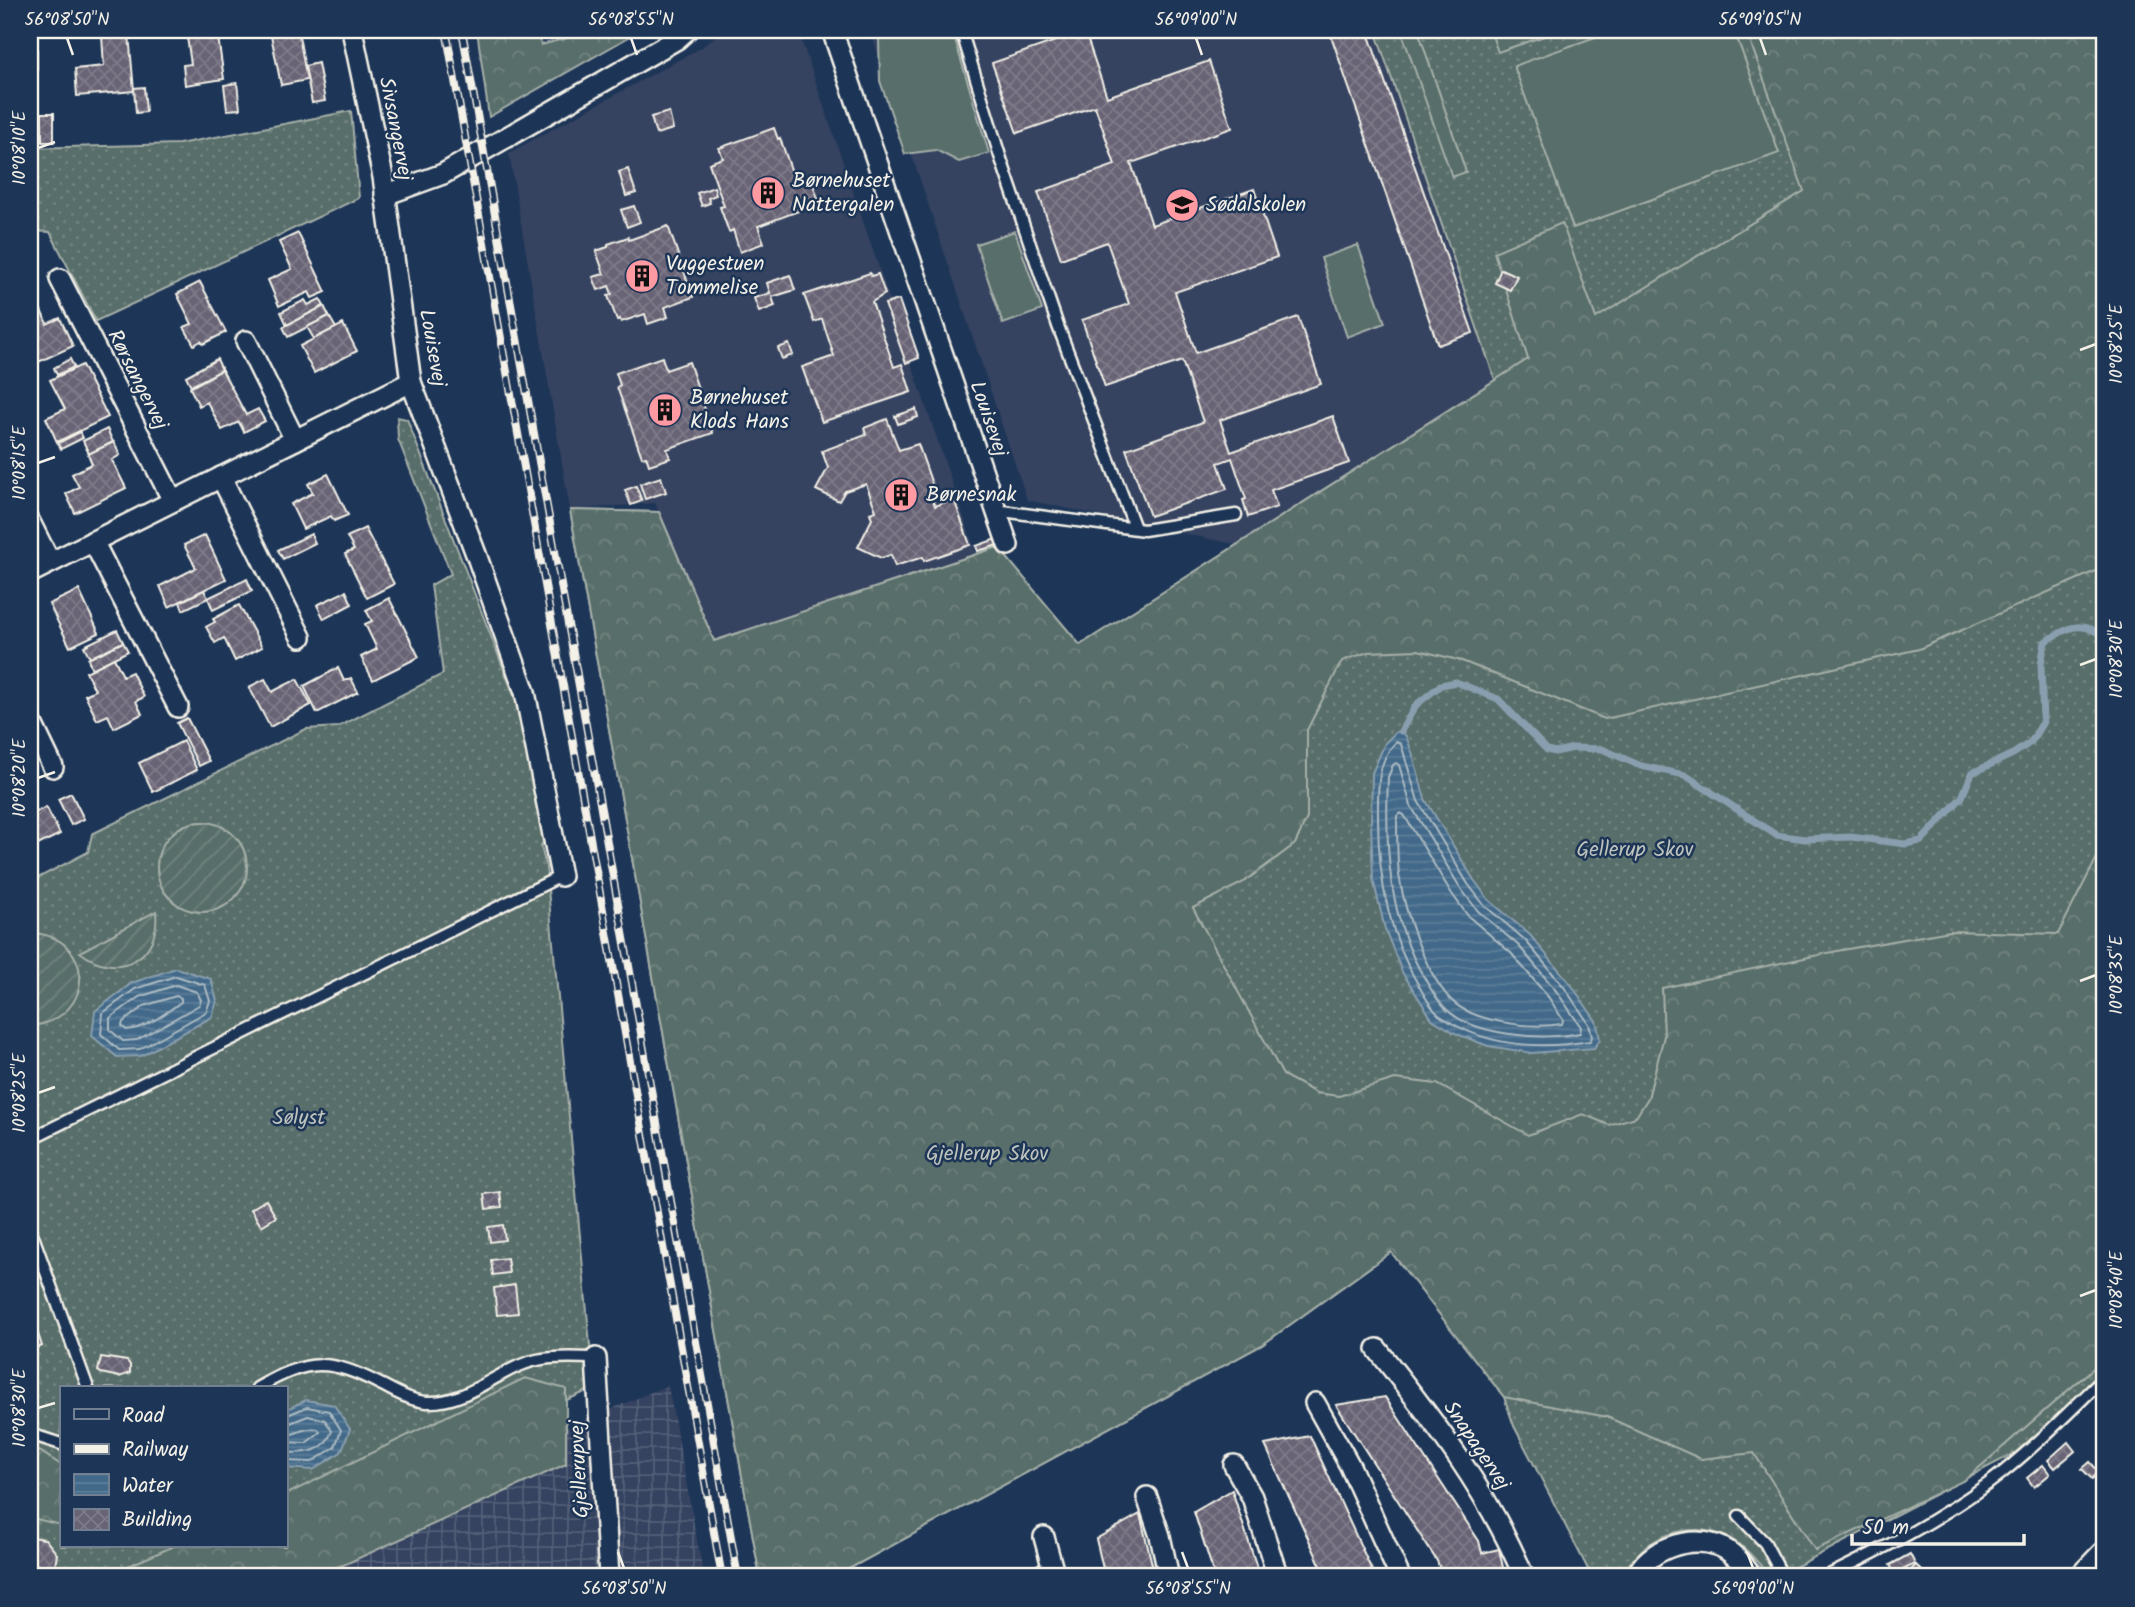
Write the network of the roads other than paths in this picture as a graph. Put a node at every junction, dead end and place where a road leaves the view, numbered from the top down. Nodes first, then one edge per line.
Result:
1 (352, 30) edge
2 (687, 30) edge
3 (832, 30) edge
4 (961, 30) edge
5 (385, 195) junction
6 (60, 279) dead end
7 (246, 341) dead end
8 (411, 382) junction
9 (295, 440) junction
10 (221, 477) junction
11 (173, 501) junction
12 (994, 510) junction
13 (1236, 515) dead end
14 (30, 522) edge
15 (1135, 528) junction
16 (93, 541) junction
17 (1008, 545) dead end
18 (50, 562) junction
19 (30, 573) edge
20 (301, 638) dead end
21 (178, 707) dead end
22 (30, 719) edge
23 (53, 766) dead end
24 (561, 876) joint
25 (30, 1139) edge
26 (30, 1228) edge
27 (1377, 1349) dead end
28 (596, 1358) joint
29 (2105, 1377) edge
30 (87, 1386) edge
31 (261, 1386) edge
32 (1315, 1403) dead end
33 (30, 1434) edge
34 (60, 1444) edge
35 (1234, 1465) dead end
36 (1147, 1497) dead end
37 (1739, 1516) dead end
38 (1044, 1537) dead end
39 (2105, 1556) edge
40 (609, 1577) edge
41 (1055, 1577) edge
42 (1169, 1577) edge
43 (1278, 1577) edge
44 (1400, 1577) edge
45 (1524, 1577) edge
46 (1636, 1577) edge
47 (1752, 1577) edge
48 (1783, 1577) edge
49 (1825, 1577) edge
50 (2085, 1577) edge

1 - 5 street, Sivsangervej
2 - 5 street
3 - 12 street, Louisevej
4 - 15 lane
5 - 8 street, Louisevej
6 - 11 street, Rørsangervej
7 - 9 street
8 - 9 street
8 - 24 street, Louisevej
9 - 10 street
10 - 11 street
10 - 20 street
11 - 16 street
12 - 15 lane
12 - 17 street, Louisevej
13 - 15 lane
14 - 18 street
16 - 18 street
16 - 21 street
18 - 19 street
22 - 23 street
24 - 25 lane
26 - 30 lane
27 - 45 street, Snapagervej
28 - 31 lane
28 - 40 street, Gjellerupvej
29 - 49 lane
32 - 44 street
33 - 34 lane
35 - 43 street
36 - 42 street
37 - 48 lane
38 - 41 street
39 - 50 main road
46 - 47 street

